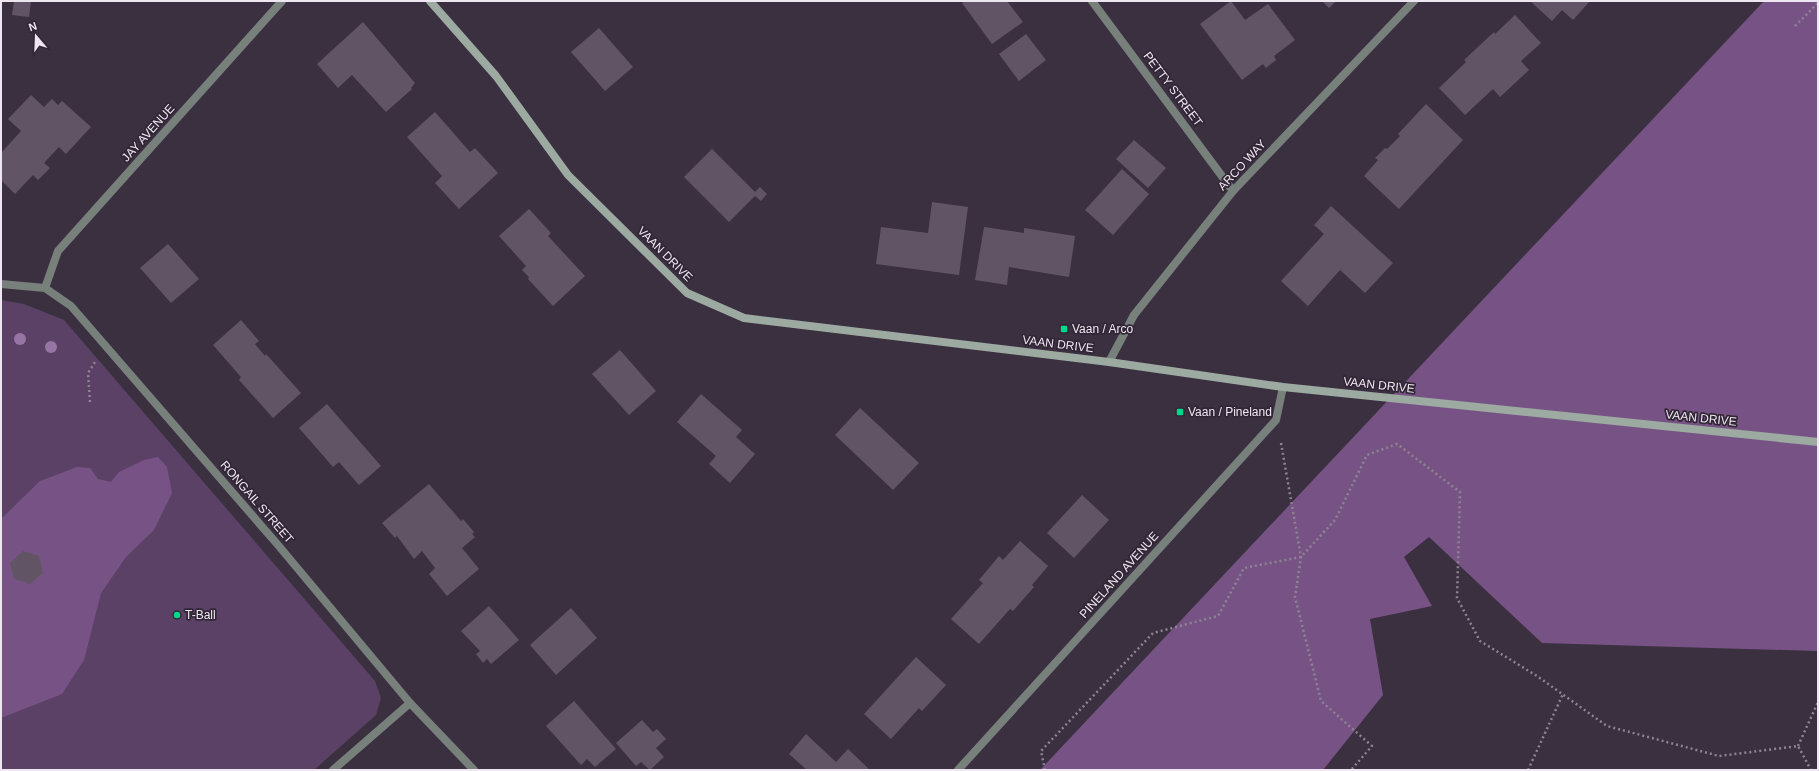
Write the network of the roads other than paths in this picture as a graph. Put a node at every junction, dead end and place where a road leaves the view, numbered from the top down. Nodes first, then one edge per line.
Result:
1 (282, 1) edge
2 (430, 1) edge
3 (1092, 1) edge
4 (1414, 1) edge
5 (1233, 190) junction
6 (1, 284) edge
7 (45, 288) junction
8 (1109, 362) junction
9 (1283, 388) junction
10 (1818, 442) edge
11 (410, 703) junction
12 (333, 770) edge
13 (474, 770) edge
14 (958, 770) edge

1 - 7 street, JAY AVENUE
2 - 8 street, VAAN DRIVE
3 - 5 street, PETTY STREET
4 - 5 street, ARCO WAY
5 - 8 street, ARCO WAY
6 - 7 street, RONGAIL STREET
7 - 11 street, RONGAIL STREET
8 - 9 street, VAAN DRIVE
9 - 10 street, VAAN DRIVE
9 - 14 street, PINELAND AVENUE
11 - 12 street
11 - 13 street, RONGAIL STREET

